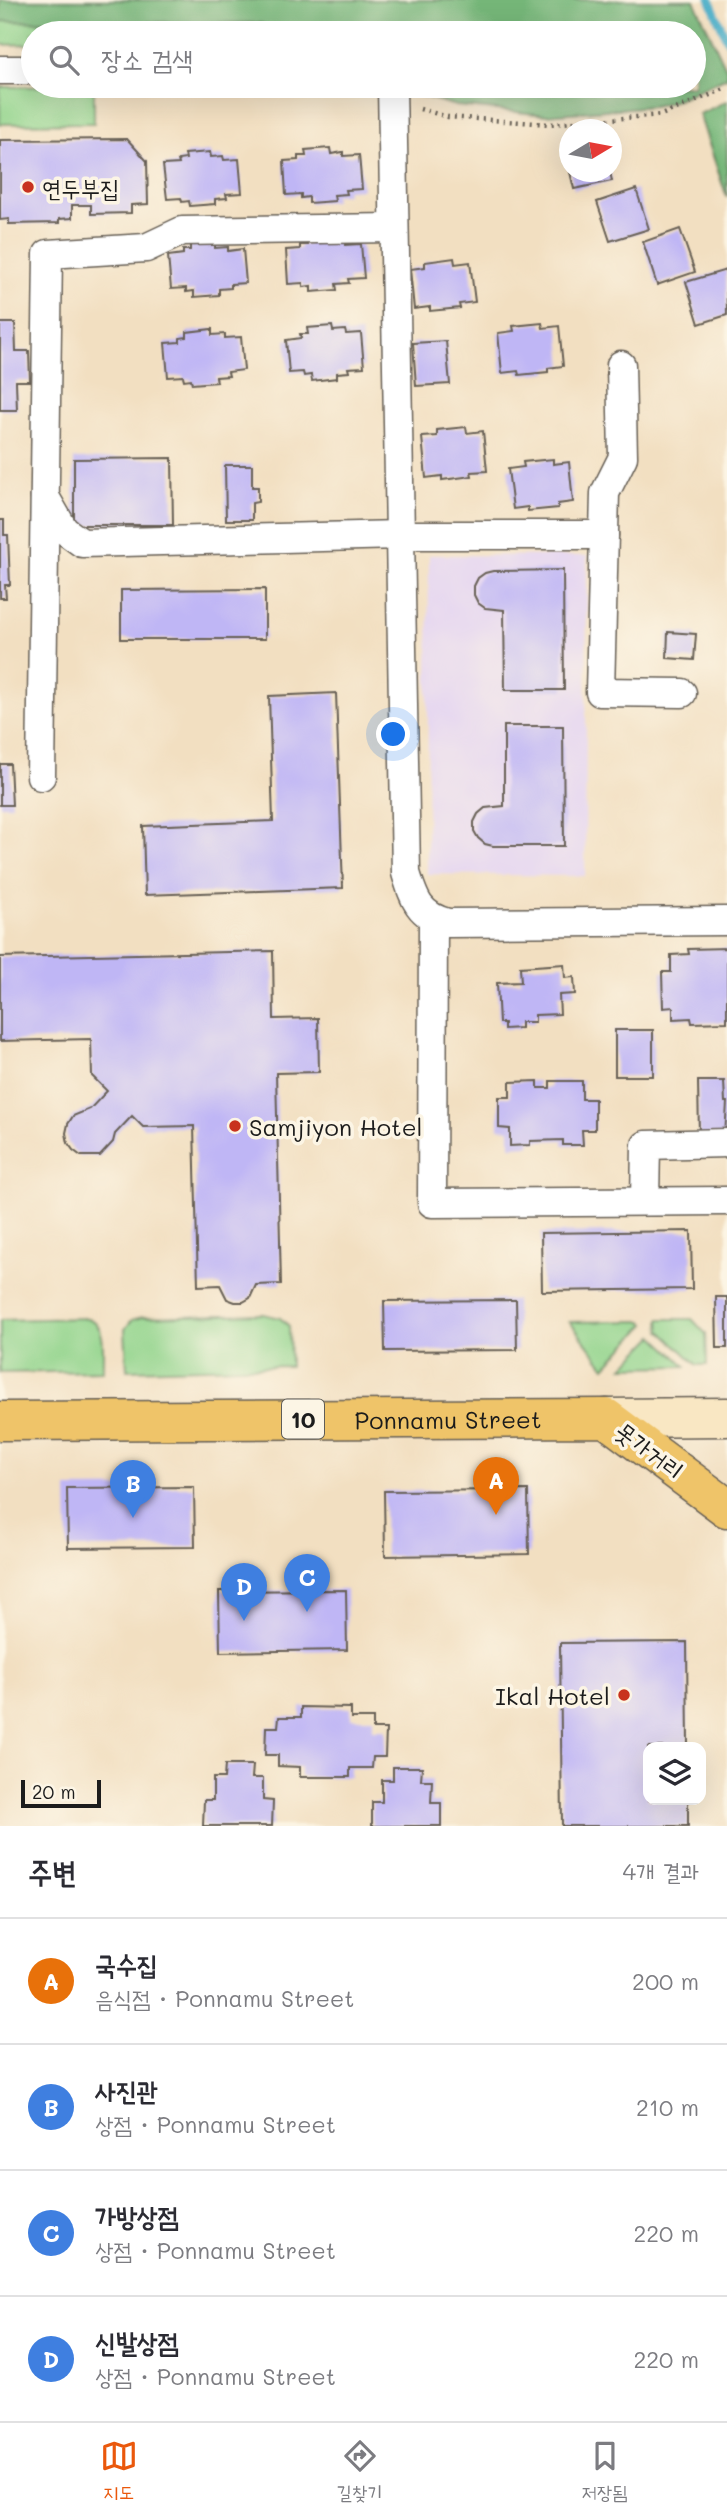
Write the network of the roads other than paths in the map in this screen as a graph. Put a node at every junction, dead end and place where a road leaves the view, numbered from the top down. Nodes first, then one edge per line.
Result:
1 (0, 70) edge
2 (21, 70) edge
3 (392, 98) edge
4 (394, 228) junction
5 (621, 365) dead end
6 (45, 496) junction
7 (604, 534) junction
8 (400, 535) junction
9 (682, 693) dead end
10 (41, 776) dead end
11 (433, 919) junction
12 (727, 921) edge
13 (727, 1143) edge
14 (645, 1201) junction
15 (727, 1201) edge
16 (727, 1417) edge
17 (606, 1418) junction
18 (0, 1421) edge
19 (727, 1508) edge

1 - 2 street
3 - 4 street
4 - 6 street
4 - 8 street
5 - 7 street
6 - 8 street
6 - 10 street
7 - 8 street
7 - 9 street
8 - 11 street
11 - 12 street
11 - 14 street
13 - 14 street
14 - 15 street
16 - 17 main road, Ponnamu Street
17 - 18 main road, Ponnamu Street / 10
17 - 19 main road, 못가거리

